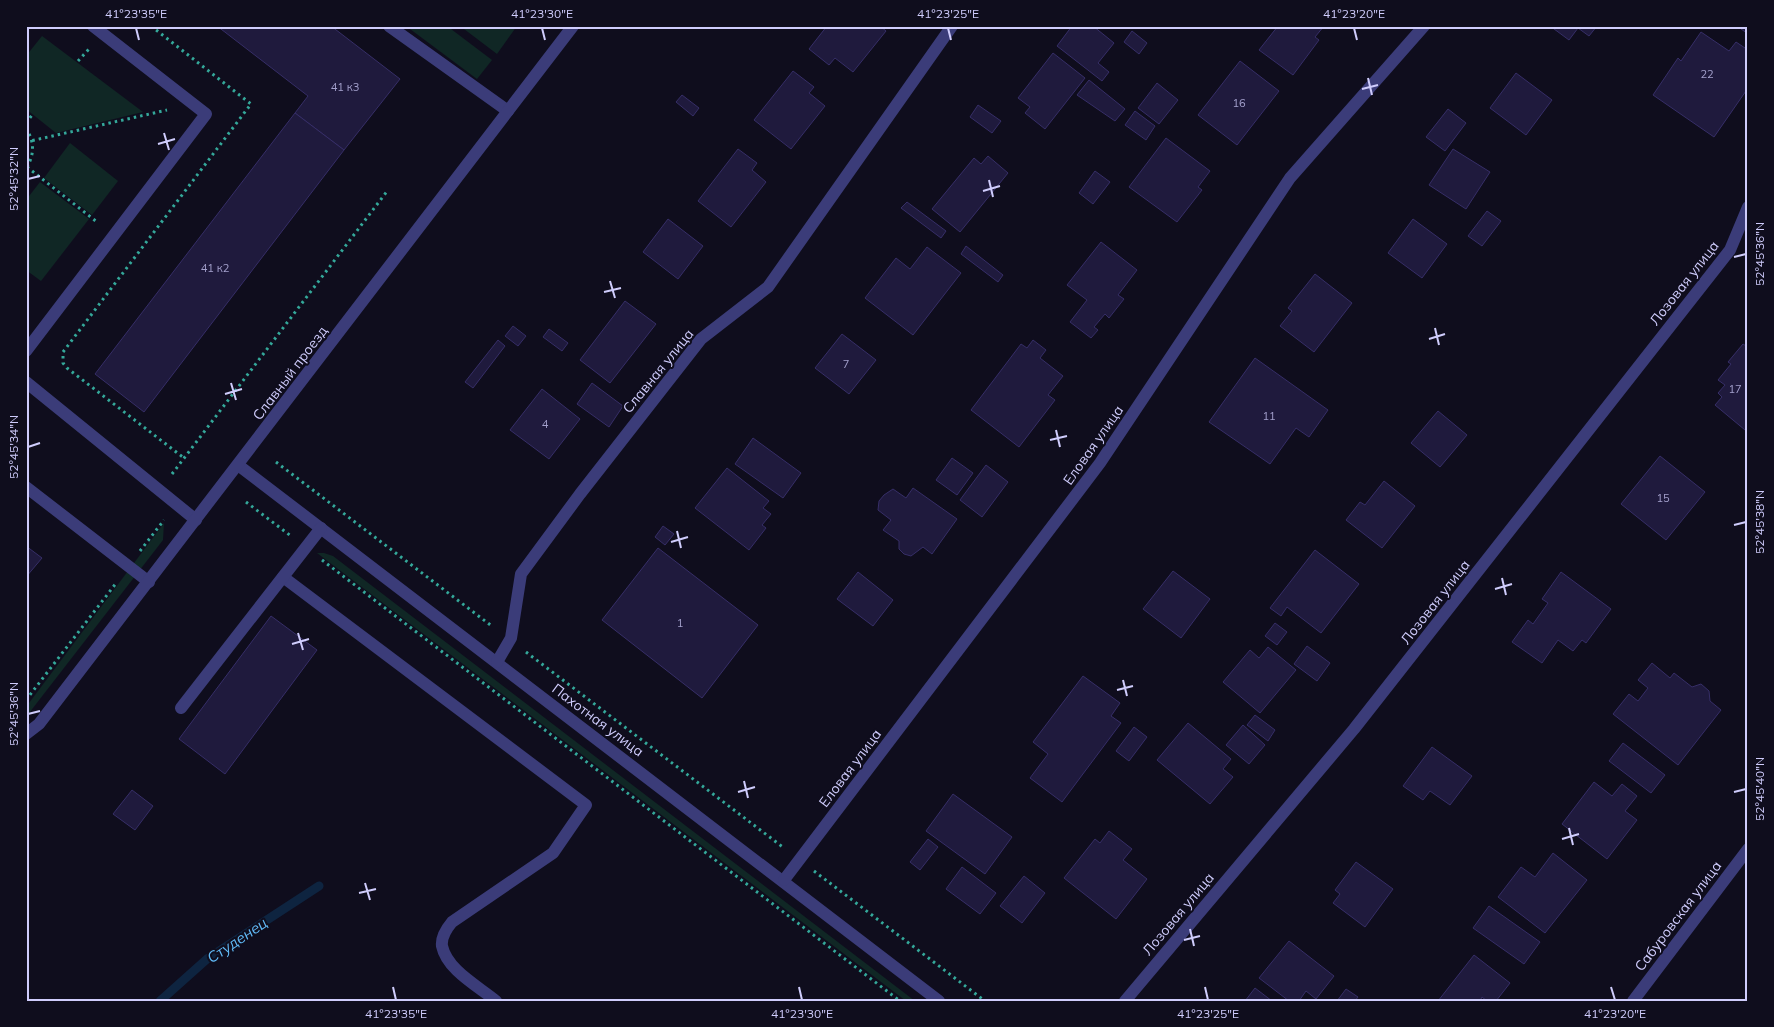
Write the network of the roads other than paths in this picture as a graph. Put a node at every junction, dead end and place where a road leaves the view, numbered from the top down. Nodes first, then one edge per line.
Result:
1 (93, 26) edge
2 (389, 26) edge
3 (573, 26) edge
4 (952, 26) edge
5 (1424, 26) edge
6 (508, 111) junction
7 (1748, 207) edge
8 (26, 351) edge
9 (26, 382) edge
10 (238, 465) junction
11 (26, 487) edge
12 (196, 520) junction
13 (321, 528) junction
14 (283, 577) junction
15 (149, 582) junction
16 (497, 662) junction
17 (181, 708) dead end
18 (26, 734) edge
19 (1748, 849) edge
20 (784, 880) junction
21 (496, 1001) edge
22 (939, 1001) edge
23 (1125, 1001) edge
24 (1632, 1001) edge

1 - 8 street
2 - 6 street
3 - 6 street, Славный проезд
4 - 16 street, Славная улица
5 - 20 street, Еловая улица
6 - 10 street, Славный проезд
7 - 23 street, Лозовая улица
9 - 12 street
10 - 12 street, Славный проезд
10 - 13 street, Пахотная улица
11 - 15 street
12 - 15 street, Славный проезд
13 - 14 street
13 - 16 street, Пахотная улица
14 - 17 street
14 - 21 street
15 - 18 street, Славный проезд
16 - 20 street, Пахотная улица
19 - 24 street, Сабуровская улица
20 - 22 street, Пахотная улица

